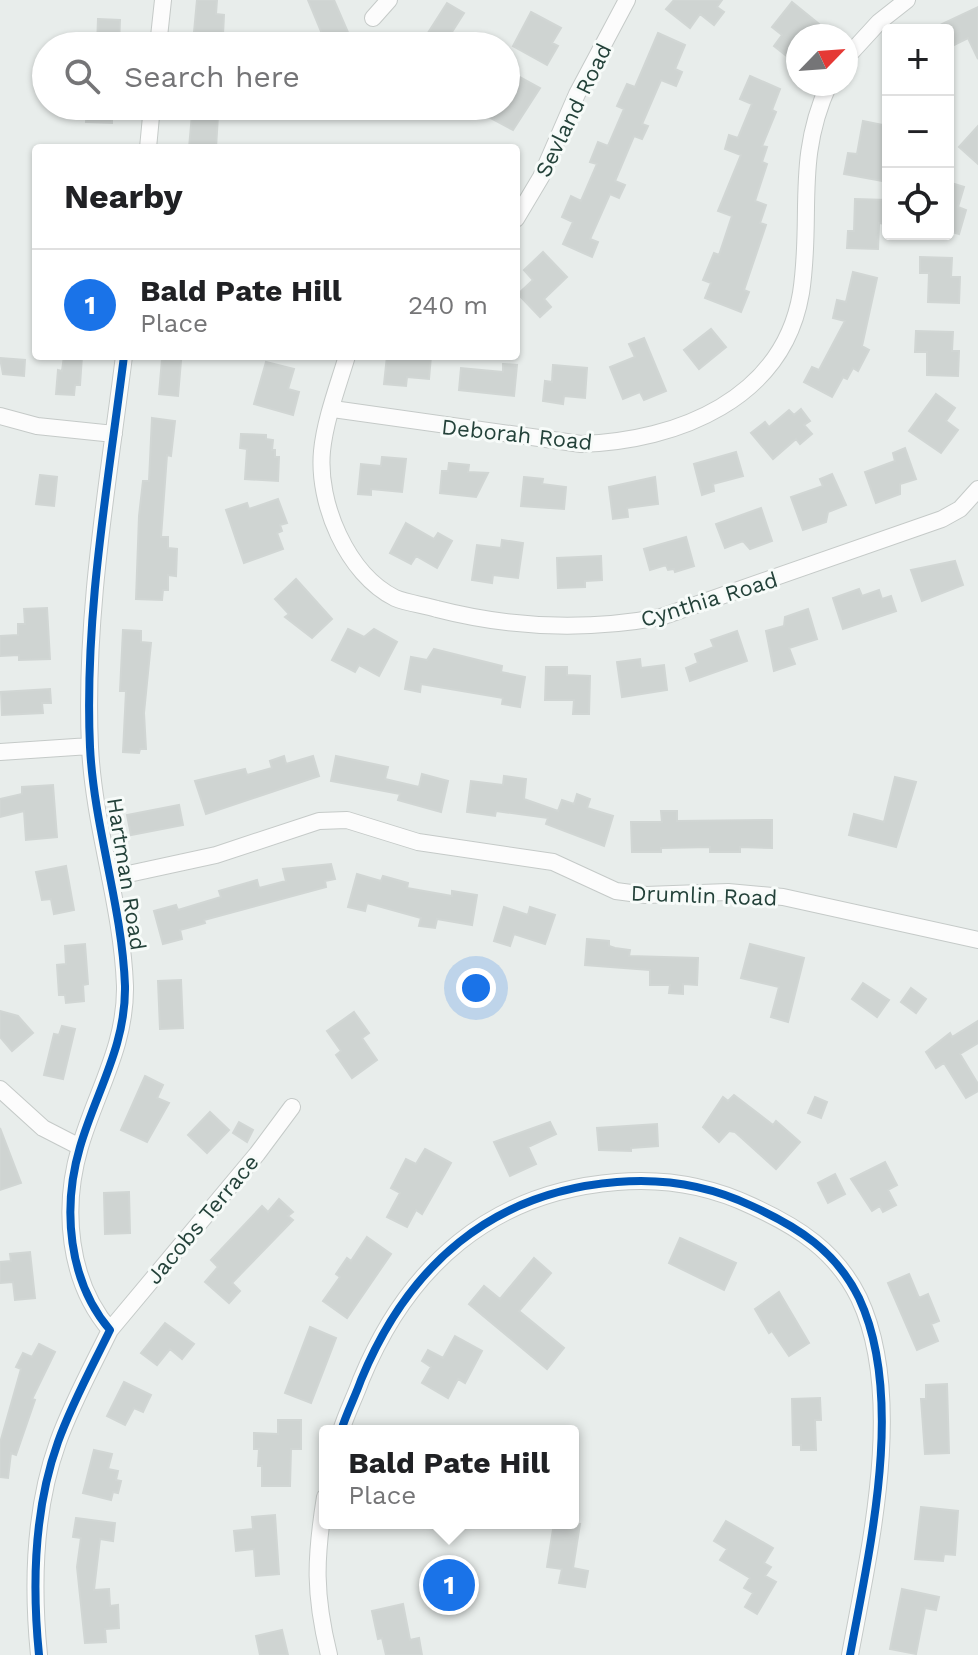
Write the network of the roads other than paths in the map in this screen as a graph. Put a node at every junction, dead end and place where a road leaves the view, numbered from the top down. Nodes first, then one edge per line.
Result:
1 (163, 0) edge
2 (389, 0) edge
3 (627, 0) edge
4 (907, 0) edge
5 (373, 18) dead end
6 (160, 32) edge
7 (858, 45) edge
8 (824, 96) edge
9 (151, 120) edge
10 (148, 144) edge
11 (520, 212) edge
12 (123, 360) edge
13 (346, 360) edge
14 (333, 409) junction
15 (0, 416) edge
16 (114, 434) junction
17 (978, 489) edge
18 (90, 746) junction
19 (0, 752) edge
20 (110, 878) junction
21 (978, 940) edge
22 (0, 1089) edge
23 (292, 1107) dead end
24 (80, 1147) junction
25 (110, 1330) junction
26 (343, 1425) edge
27 (319, 1529) edge
28 (858, 1612) junction
29 (39, 1655) edge
30 (329, 1655) edge
31 (842, 1655) edge
32 (850, 1655) edge

1 - 6 street
2 - 5 street
3 - 11 street, Sevland Road
4 - 7 street
8 - 14 street, Deborah Road
9 - 10 street
12 - 16 street, Hartman Road
13 - 14 street
14 - 17 street, Cynthia Road
15 - 16 street
16 - 18 street, Hartman Road
18 - 19 street
18 - 20 street, Hartman Road
20 - 21 street, Drumlin Road
20 - 24 street, Hartman Road
22 - 24 street
23 - 25 street, Jacobs Terrace
24 - 25 street, Hartman Road
25 - 29 street
26 - 28 street
27 - 30 street
28 - 31 street
28 - 32 street

